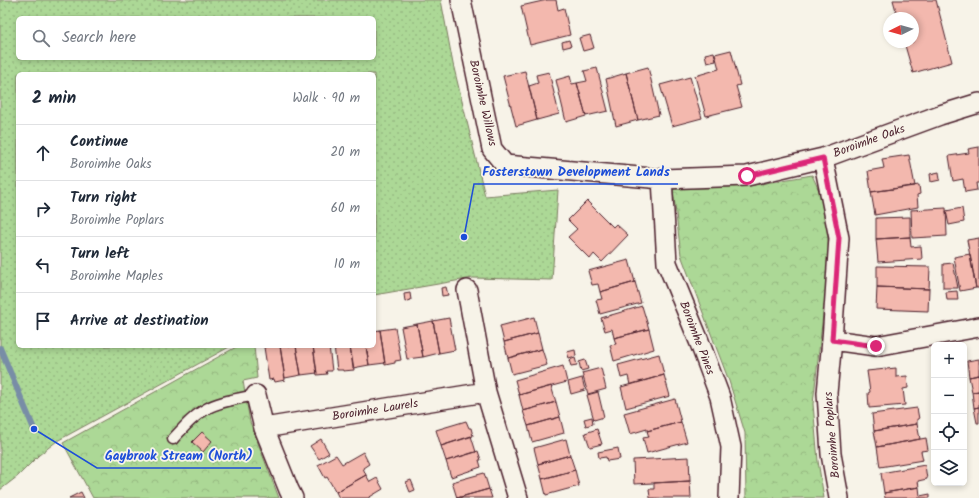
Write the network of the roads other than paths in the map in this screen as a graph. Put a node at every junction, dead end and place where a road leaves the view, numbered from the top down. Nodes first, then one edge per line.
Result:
1 (461, 0) edge
2 (979, 104) edge
3 (823, 158) junction
4 (543, 168) joint
5 (662, 179) junction
6 (467, 290) dead end
7 (979, 327) edge
8 (832, 340) junction
9 (486, 392) junction
10 (256, 395) joint
11 (264, 428) junction
12 (173, 439) dead end
13 (294, 498) edge
14 (518, 498) edge
15 (729, 498) edge
16 (839, 498) edge

1 - 4 street, Boroimhe Willows
2 - 3 street, Boroimhe Oaks
3 - 5 street, Boroimhe Oaks
3 - 8 street, Boroimhe Poplars
4 - 5 street, Boroimhe Oaks
5 - 15 street, Boroimhe Pines
6 - 9 street
7 - 8 street
8 - 16 street, Boroimhe Poplars
9 - 11 street, Boroimhe Laurels
9 - 14 street
10 - 11 street
10 - 12 lane
11 - 13 street

